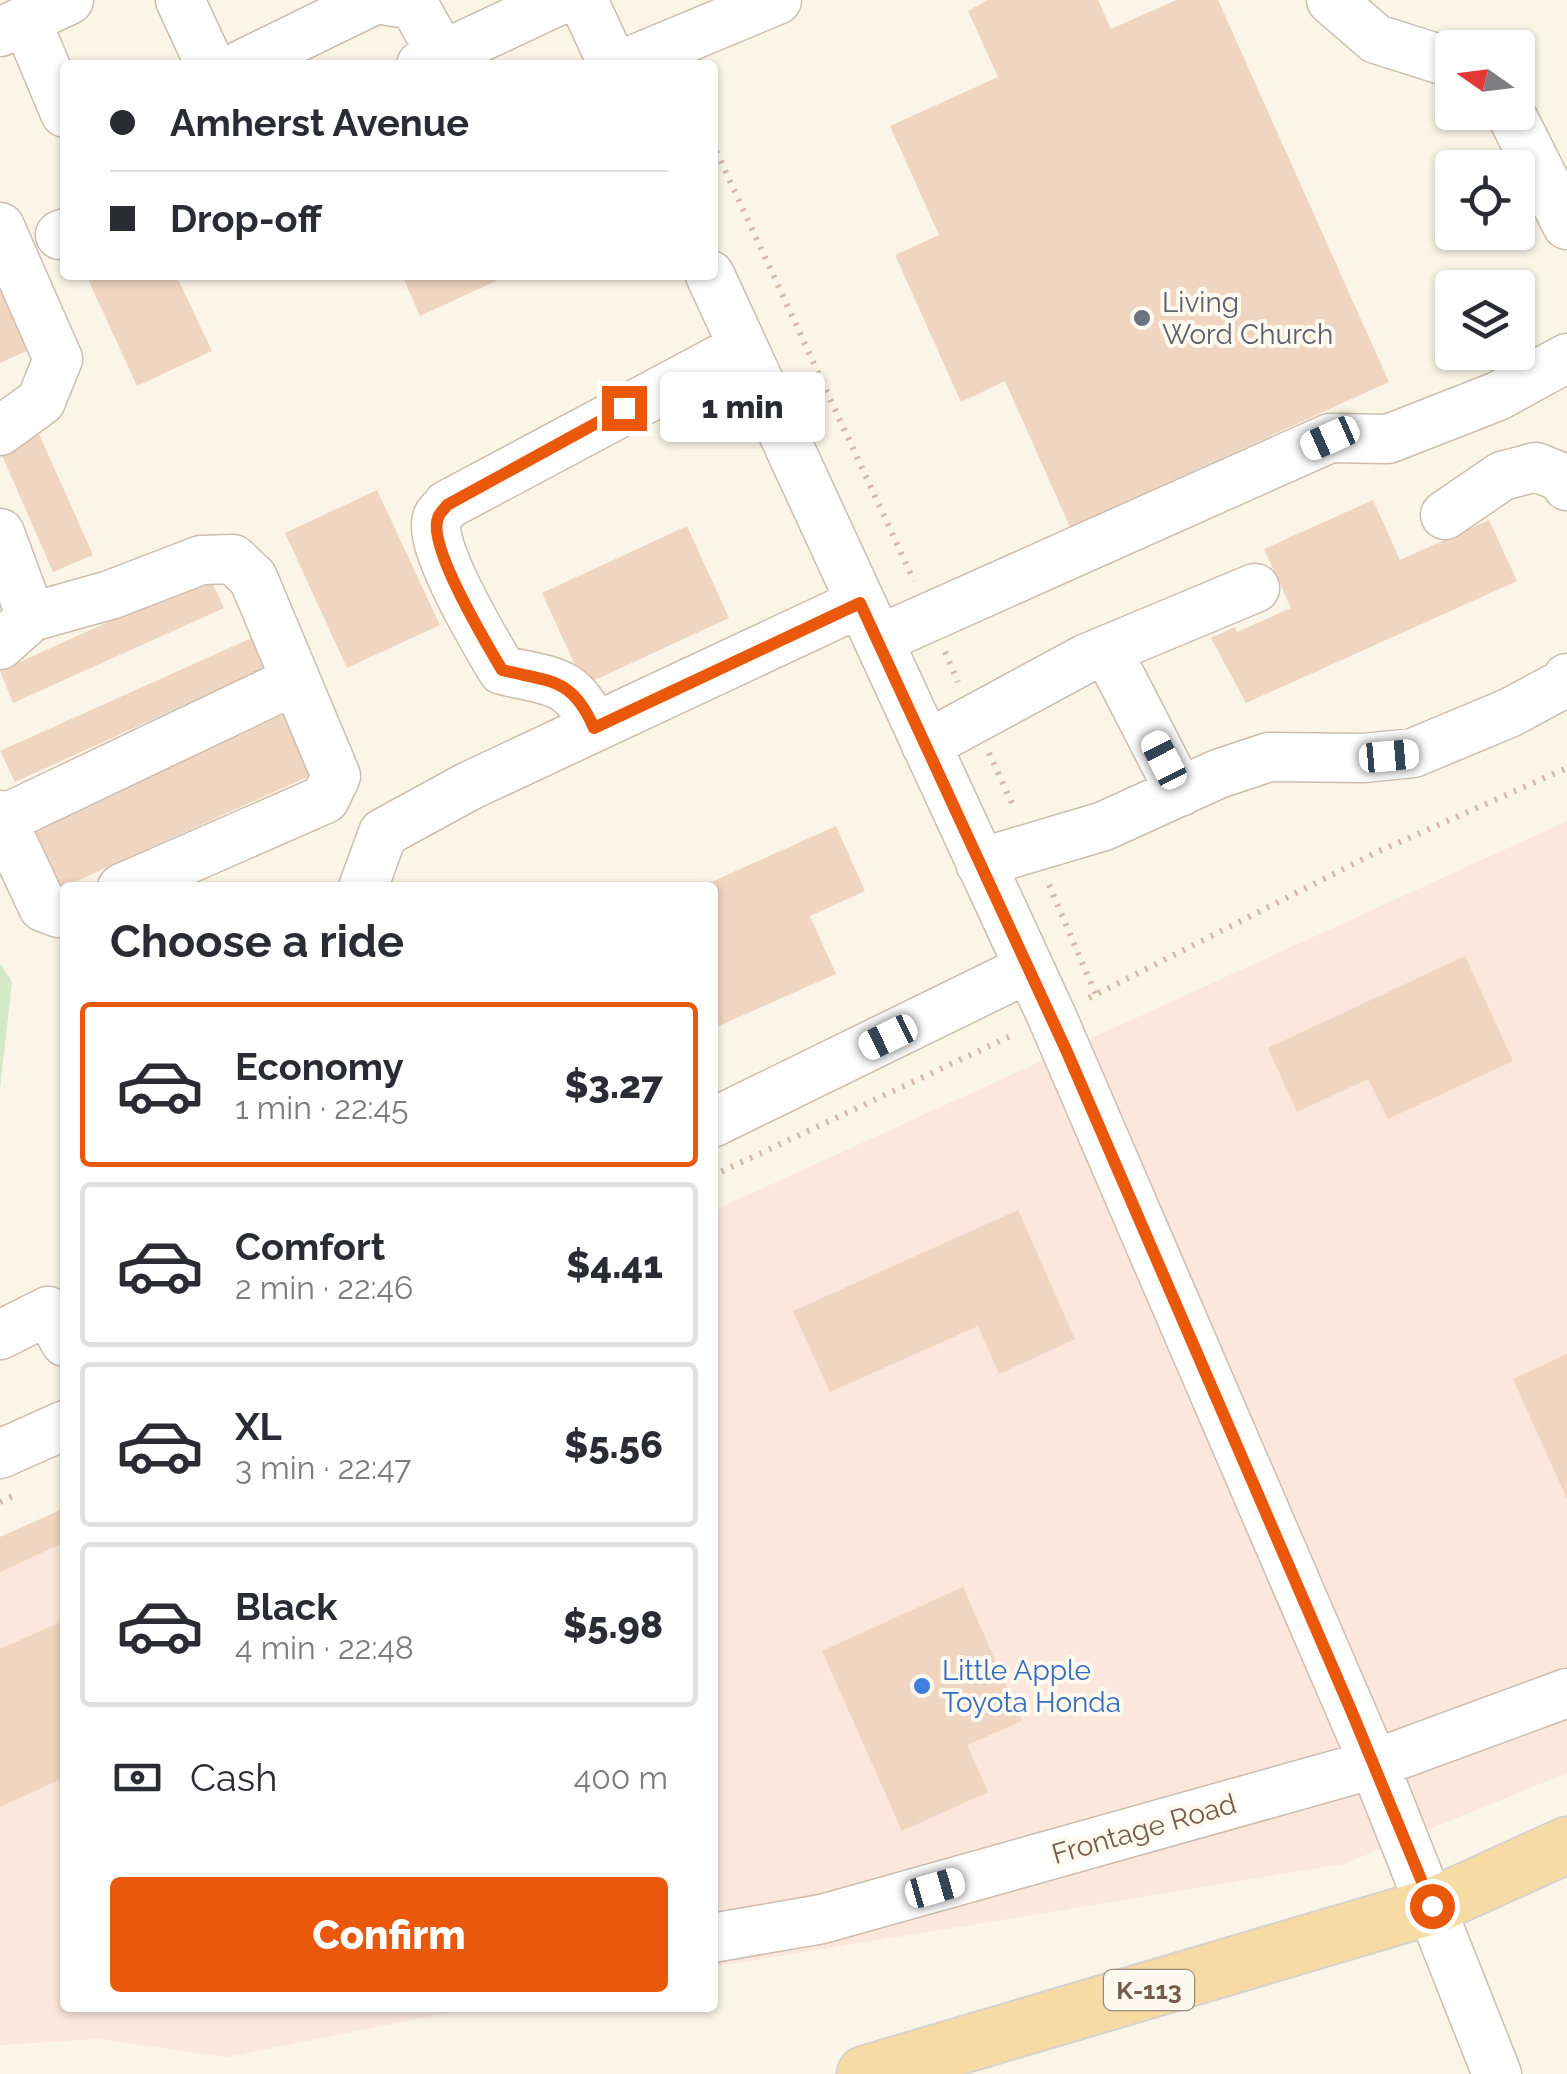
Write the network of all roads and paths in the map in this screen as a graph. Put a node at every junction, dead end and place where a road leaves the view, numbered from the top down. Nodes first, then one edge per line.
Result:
1 (69, 0) edge
2 (180, 0) edge
3 (374, 0) edge
4 (383, 0) edge
5 (560, 0) edge
6 (583, 0) edge
7 (777, 0) edge
8 (1331, 0) edge
9 (13, 26) edge
10 (1435, 58) edge
11 (208, 60) edge
12 (252, 60) edge
13 (432, 60) edge
14 (610, 60) edge
15 (632, 60) edge
16 (60, 105) edge
17 (1519, 130) edge
18 (718, 155) edge
19 (1567, 225) edge
20 (1, 233) edge
21 (712, 280) edge
22 (743, 347) junction
23 (1567, 358) edge
24 (0, 431) edge
25 (1567, 486) edge
26 (1445, 515) dead end
27 (0, 532) edge
28 (1255, 588) dead end
29 (930, 616) junction
30 (869, 622) junction
31 (16, 631) edge
32 (1107, 650) junction
33 (1567, 678) edge
34 (296, 680) junction
35 (973, 719) junction
36 (594, 728) junction
37 (926, 745) junction
38 (1567, 768) edge
39 (1180, 792) junction
40 (1, 817) edge
41 (1032, 848) junction
42 (980, 863) junction
43 (136, 882) edge
44 (364, 882) edge
45 (60, 912) edge
46 (1029, 968) junction
47 (1096, 994) junction
48 (1052, 1017) junction
49 (718, 1120) edge
50 (718, 1173) edge
51 (60, 1333) edge
52 (0, 1335) edge
53 (60, 1427) edge
54 (0, 1454) edge
55 (1567, 1693) edge
56 (1374, 1764) junction
57 (1567, 1845) edge
58 (1432, 1906) junction
59 (718, 1937) edge
60 (865, 2074) edge
61 (1497, 2074) edge

1 - 9 street
2 - 11 street
3 - 12 street
4 - 13 street
5 - 13 street
6 - 14 street
7 - 15 street
8 - 10 street
9 - 16 street
17 - 19 street
18 - 29 path
20 - 24 street
21 - 22 street
22 - 30 street
22 - 36 street
23 - 29 street
25 - 26 street
27 - 31 street
28 - 32 street
29 - 30 street
29 - 35 path
30 - 36 street
30 - 37 street
31 - 34 street
32 - 35 street
32 - 39 street
33 - 39 street
34 - 40 street
34 - 43 street
35 - 37 street
35 - 41 path
36 - 44 street
37 - 42 street
38 - 47 path
39 - 41 street
40 - 45 street
41 - 42 street
41 - 47 path
42 - 46 street
46 - 48 street
46 - 49 street
47 - 48 path
48 - 50 path
48 - 56 street
51 - 52 street
53 - 54 street
55 - 56 street, Frontage Road
56 - 58 street
56 - 59 street, Frontage Road
57 - 58 main road, K-113
58 - 60 main road, K-113
58 - 61 street

